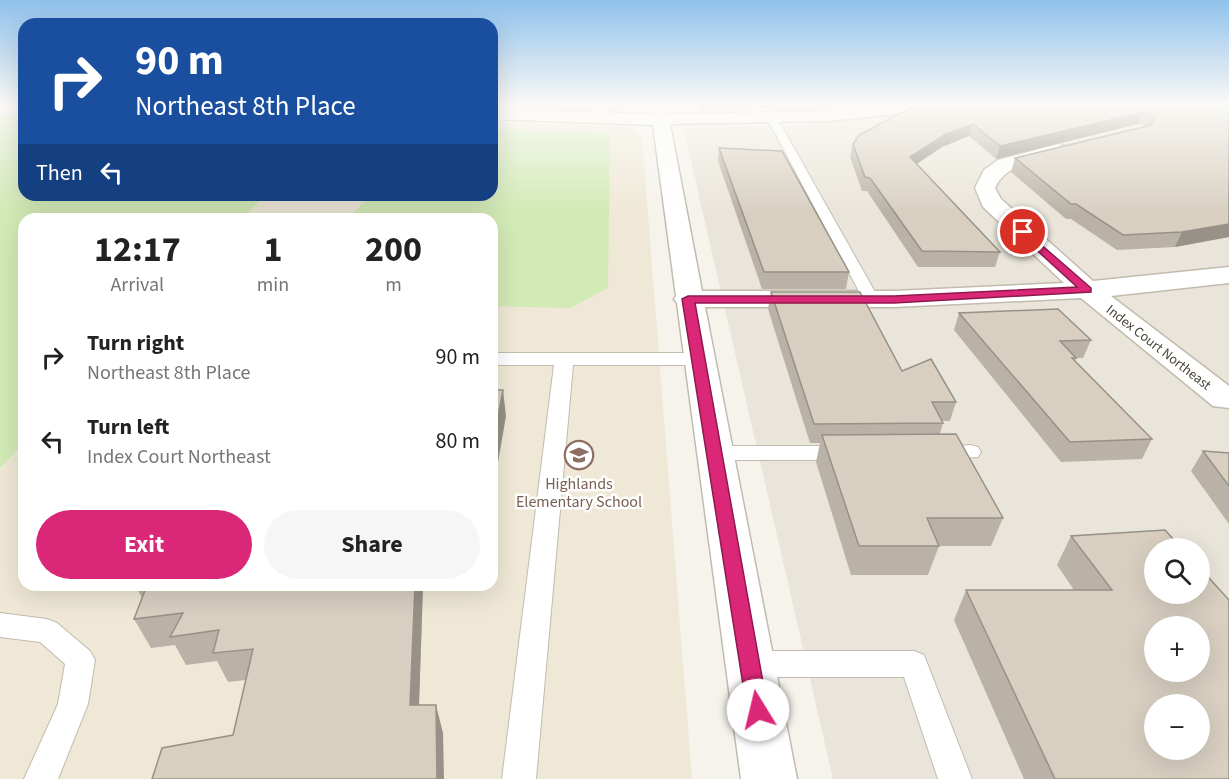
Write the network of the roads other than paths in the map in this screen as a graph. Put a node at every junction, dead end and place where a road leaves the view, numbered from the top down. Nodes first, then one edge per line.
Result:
1 (663, 140) edge
2 (777, 140) edge
3 (1082, 145) edge
4 (1229, 275) edge
5 (1087, 290) junction
6 (688, 299) junction
7 (871, 299) junction
8 (498, 359) edge
9 (564, 359) junction
10 (698, 359) junction
11 (1225, 399) dead end
12 (970, 452) dead end
13 (714, 453) junction
14 (865, 453) edge
15 (924, 453) edge
16 (0, 625) edge
17 (750, 664) junction
18 (41, 779) edge
19 (519, 779) edge
20 (769, 779) edge
21 (955, 779) edge

1 - 6 street
2 - 7 lane
3 - 5 street, Index Court Northeast
4 - 5 street
5 - 7 street
5 - 11 street, Index Court Northeast
6 - 7 street
6 - 10 street
8 - 9 lane
9 - 10 lane
9 - 19 lane
10 - 13 street
12 - 15 lane
13 - 14 lane
13 - 17 street
16 - 18 lane
17 - 20 street
17 - 21 lane

